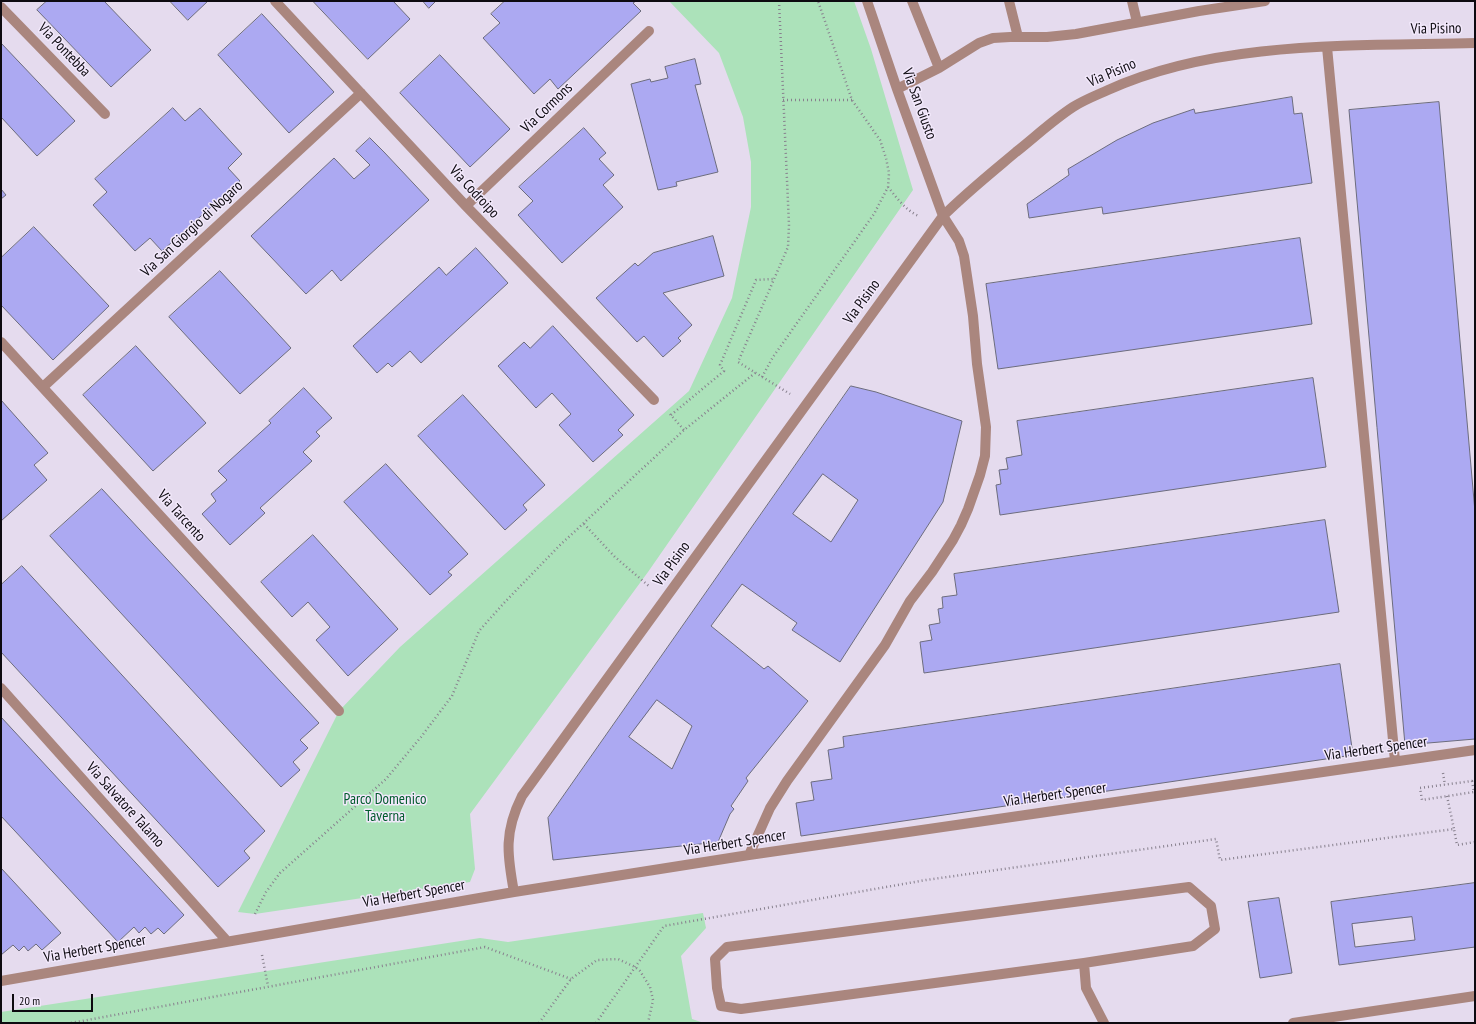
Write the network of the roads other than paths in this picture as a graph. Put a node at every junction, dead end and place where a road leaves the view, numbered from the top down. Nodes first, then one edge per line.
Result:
1 (275, 1) edge
2 (867, 1) edge
3 (912, 1) edge
4 (1009, 1) edge
5 (1132, 1) edge
6 (1262, 1) edge
7 (1266, 1) edge
8 (1, 7) edge
9 (1137, 22) junction
10 (649, 31) dead end
11 (1018, 37) junction
12 (1475, 43) edge
13 (1327, 47) junction
14 (939, 68) junction
15 (897, 89) junction
16 (361, 93) junction
17 (106, 114) dead end
18 (466, 206) junction
19 (943, 216) junction
20 (1, 342) edge
21 (43, 387) junction
22 (654, 400) road end
23 (1, 688) edge
24 (339, 712) dead end
25 (1475, 750) edge
26 (1395, 761) junction
27 (749, 856) junction
28 (514, 892) junction
29 (227, 941) junction
30 (1084, 962) junction
31 (1, 981) edge
32 (1475, 996) edge
33 (1104, 1023) edge
34 (1293, 1023) edge

1 - 16 street, Via Codroipo
2 - 15 street, Via San Giusto
3 - 14 street
4 - 11 street
5 - 9 street
6 - 7 street
6 - 9 street
8 - 17 street, Via Pontebba
9 - 11 street
10 - 18 street, Via Cormons
11 - 14 street
12 - 13 street, Via Pisino
13 - 19 street, Via Pisino
13 - 26 street
14 - 15 street
15 - 19 street, Via San Giusto
16 - 18 street, Via Codroipo
16 - 21 street, Via San Giorgio di Nogaro
18 - 22 street, Via Codroipo
19 - 27 street, Via San Giusto
19 - 28 street, Via Pisino
20 - 21 street, Via Tarcento
21 - 24 street, Via Tarcento
23 - 29 street, Via Salvatore Talamo
25 - 26 street, Via Herbert Spencer
26 - 27 street, Via Herbert Spencer
27 - 28 street, Via Herbert Spencer
28 - 29 street, Via Herbert Spencer
29 - 31 street, Via Herbert Spencer
30 - 30 street
30 - 33 street
32 - 34 street

